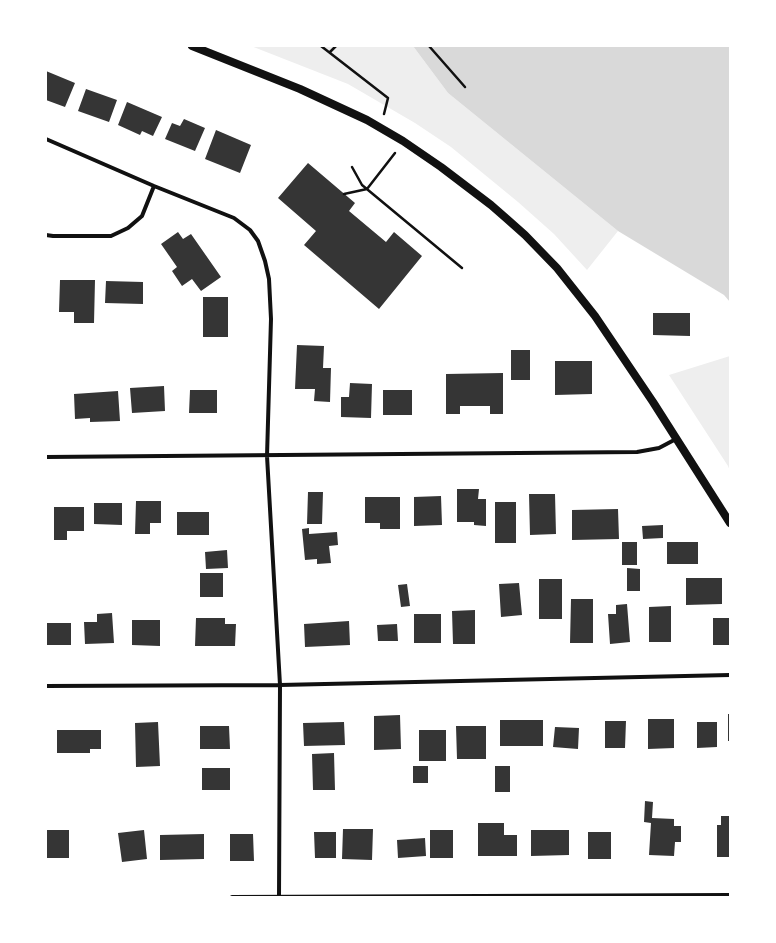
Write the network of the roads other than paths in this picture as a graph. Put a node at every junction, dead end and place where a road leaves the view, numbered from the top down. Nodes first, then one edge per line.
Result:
1 (192, 46) edge
2 (46, 139) edge
3 (154, 186) junction
4 (46, 235) edge
5 (676, 439) junction
6 (268, 456) junction
7 (46, 458) edge
8 (730, 523) edge
9 (730, 675) edge
10 (280, 685) junction
11 (46, 686) edge
12 (730, 895) edge
13 (232, 897) edge
14 (279, 897) edge

1 - 5 main road
2 - 3 street
3 - 4 street
3 - 6 street
5 - 6 street
5 - 8 main road
6 - 7 street
6 - 10 street
9 - 10 street
10 - 11 street
10 - 14 street
12 - 14 street
13 - 14 street

